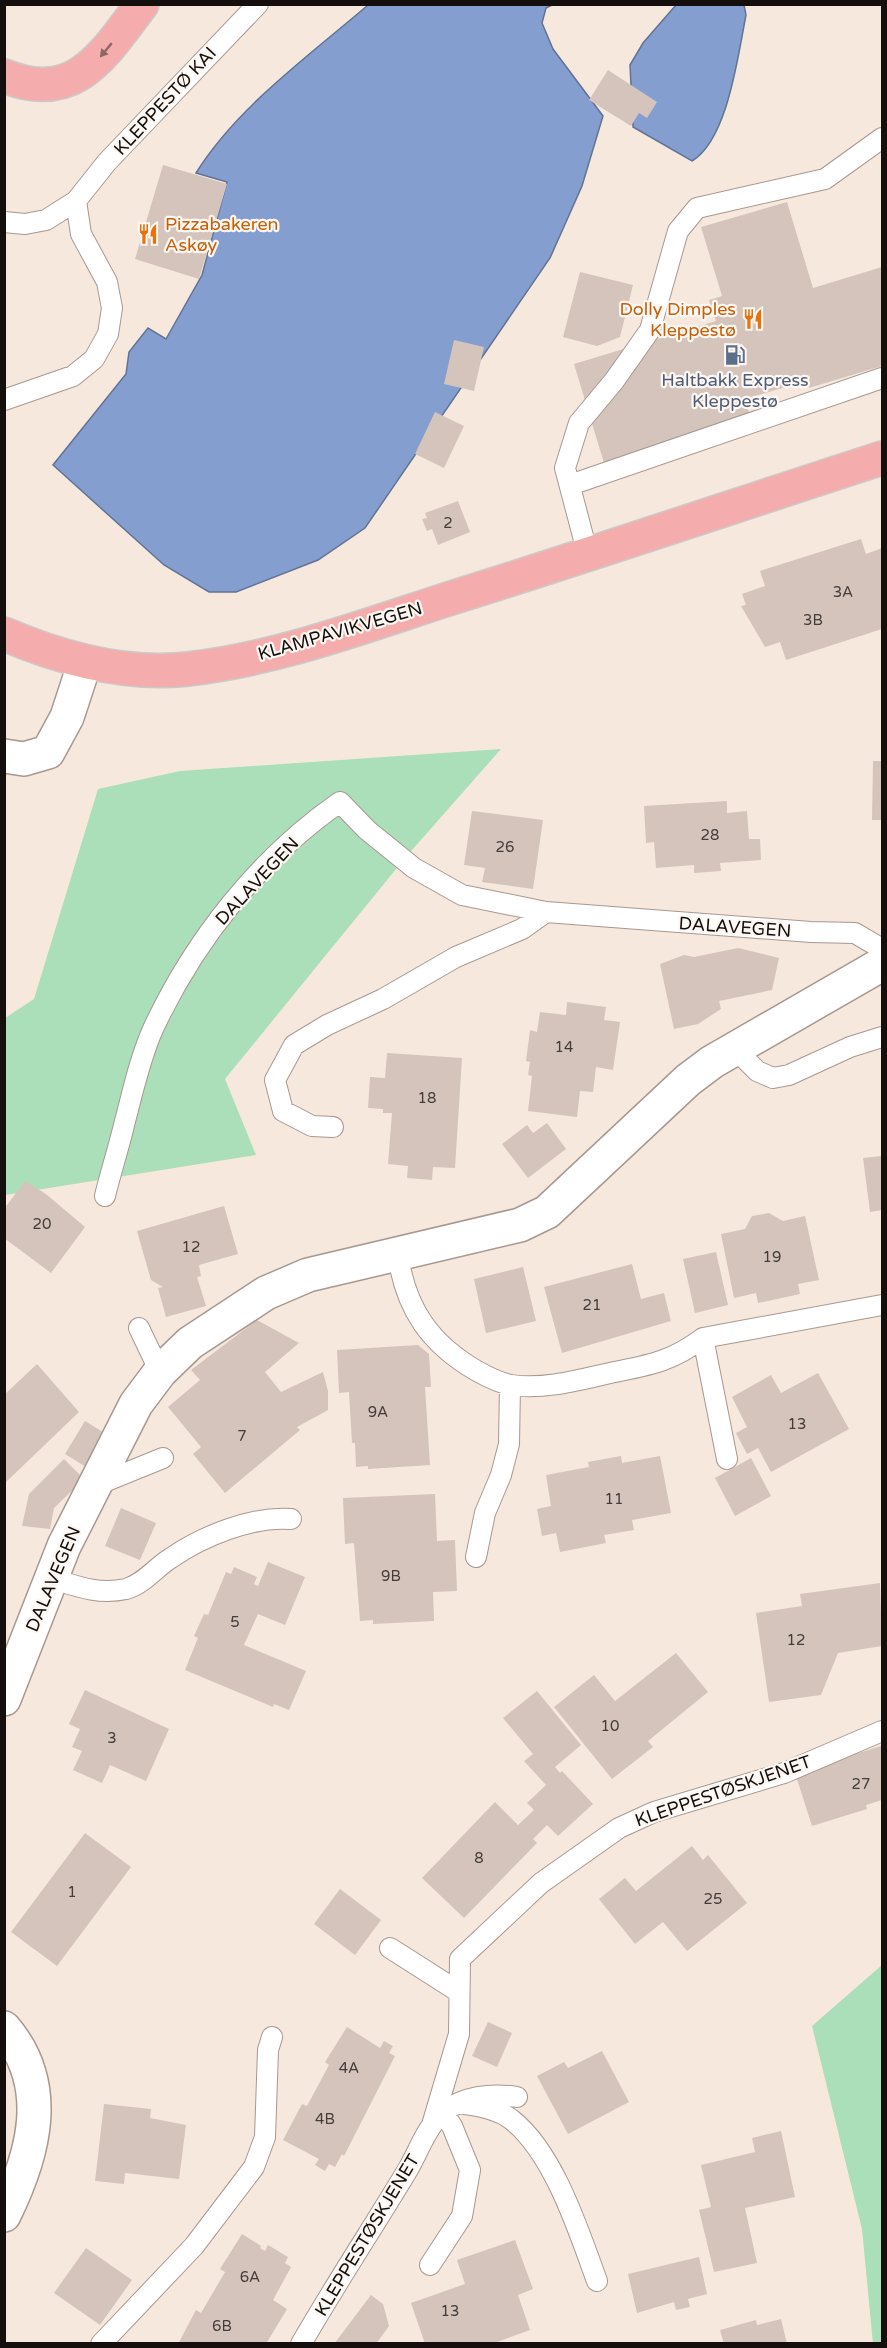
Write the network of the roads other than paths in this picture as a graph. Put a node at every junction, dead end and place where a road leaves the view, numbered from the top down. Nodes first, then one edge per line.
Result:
1 (142, 4) edge
2 (258, 4) edge
3 (4, 76) edge
4 (882, 138) edge
5 (76, 201) junction
6 (4, 222) edge
7 (882, 378) edge
8 (4, 400) edge
9 (882, 458) edge
10 (570, 485) junction
11 (588, 555) junction
12 (4, 634) edge
13 (84, 662) junction
14 (4, 756) edge
15 (546, 912) junction
16 (882, 948) edge
17 (882, 964) edge
18 (882, 1037) edge
19 (735, 1048) junction
20 (333, 1127) dead end
21 (105, 1196) dead end
22 (398, 1256) junction
23 (882, 1305) edge
24 (140, 1328) dead end
25 (702, 1338) junction
26 (160, 1372) junction
27 (510, 1385) junction
28 (163, 1458) dead end
29 (727, 1459) dead end
30 (94, 1486) junction
31 (291, 1519) dead end
32 (476, 1557) dead end
33 (50, 1578) junction
34 (8, 1676) edge
35 (882, 1731) edge
36 (390, 1948) dead end
37 (459, 1992) junction
38 (4, 2028) edge
39 (272, 2037) dead end
40 (517, 2097) dead end
41 (445, 2114) junction
42 (4, 2216) edge
43 (430, 2265) dead end
44 (597, 2281) dead end
45 (101, 2343) edge
46 (301, 2343) edge

1 -> 3 main road
2 - 5 lane, KLEPPESTØ KAI
4 - 10 lane
5 - 6 lane, KLEPPESTØ KAI
5 - 8 lane
7 - 10 lane
9 - 11 main road, KLAMPAVIKVEGEN
10 - 11 lane
11 - 13 main road, KLAMPAVIKVEGEN
12 - 13 main road, KLAMPAVIKVEGEN
13 - 14 street
15 - 16 lane, DALAVEGEN
15 - 20 lane
15 - 21 lane, DALAVEGEN
17 - 19 street, DALAVEGEN
18 - 19 lane
19 - 22 street, DALAVEGEN
22 - 26 street, DALAVEGEN
22 - 27 lane
23 - 25 lane
24 - 26 lane
25 - 27 lane
25 - 29 lane
26 - 30 street, DALAVEGEN
27 - 32 lane
28 - 30 lane
30 - 33 street, DALAVEGEN
31 - 33 lane
33 - 34 street, DALAVEGEN
35 - 37 lane, KLEPPESTØSKJENET
36 - 37 lane
37 - 41 lane, KLEPPESTØSKJENET
38 - 42 street
39 - 45 lane
40 - 41 lane
41 - 43 lane
41 - 44 lane
41 - 46 lane, KLEPPESTØSKJENET

